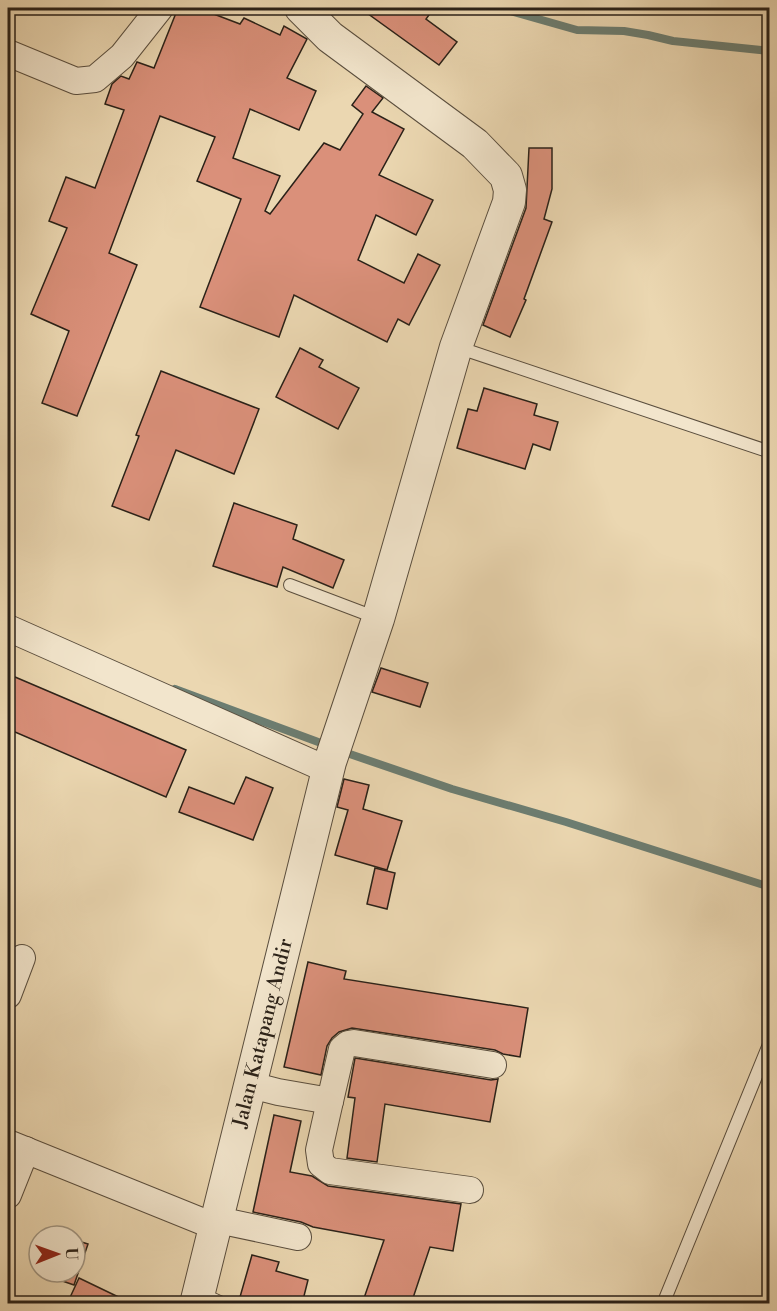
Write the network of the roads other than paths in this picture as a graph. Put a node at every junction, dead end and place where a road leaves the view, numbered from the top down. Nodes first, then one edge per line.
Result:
1 (160, 8) edge
2 (301, 8) edge
3 (8, 53) edge
4 (456, 347) junction
5 (770, 452) edge
6 (290, 585) dead end
7 (378, 618) junction
8 (8, 628) edge
9 (331, 758) junction
10 (22, 958) dead end
11 (8, 995) edge
12 (770, 1042) edge
13 (493, 1065) dead end
14 (251, 1085) junction
15 (330, 1101) junction
16 (17, 1146) edge
17 (470, 1190) dead end
18 (8, 1195) edge
19 (217, 1224) junction
20 (298, 1237) dead end
21 (207, 1300) edge
22 (663, 1304) edge

1 - 3 street
2 - 4 street, Jalan Katapang Andir
4 - 5 lane
4 - 7 street, Jalan Katapang Andir
6 - 7 lane
7 - 9 street, Jalan Katapang Andir
8 - 9 street
9 - 14 street, Jalan Katapang Andir
10 - 11 street
12 - 22 lane
13 - 15 street
14 - 15 street
14 - 19 street, Jalan Katapang Andir
15 - 17 street
16 - 18 street
16 - 19 street
19 - 20 street
19 - 21 street, Jalan Katapang Andir

